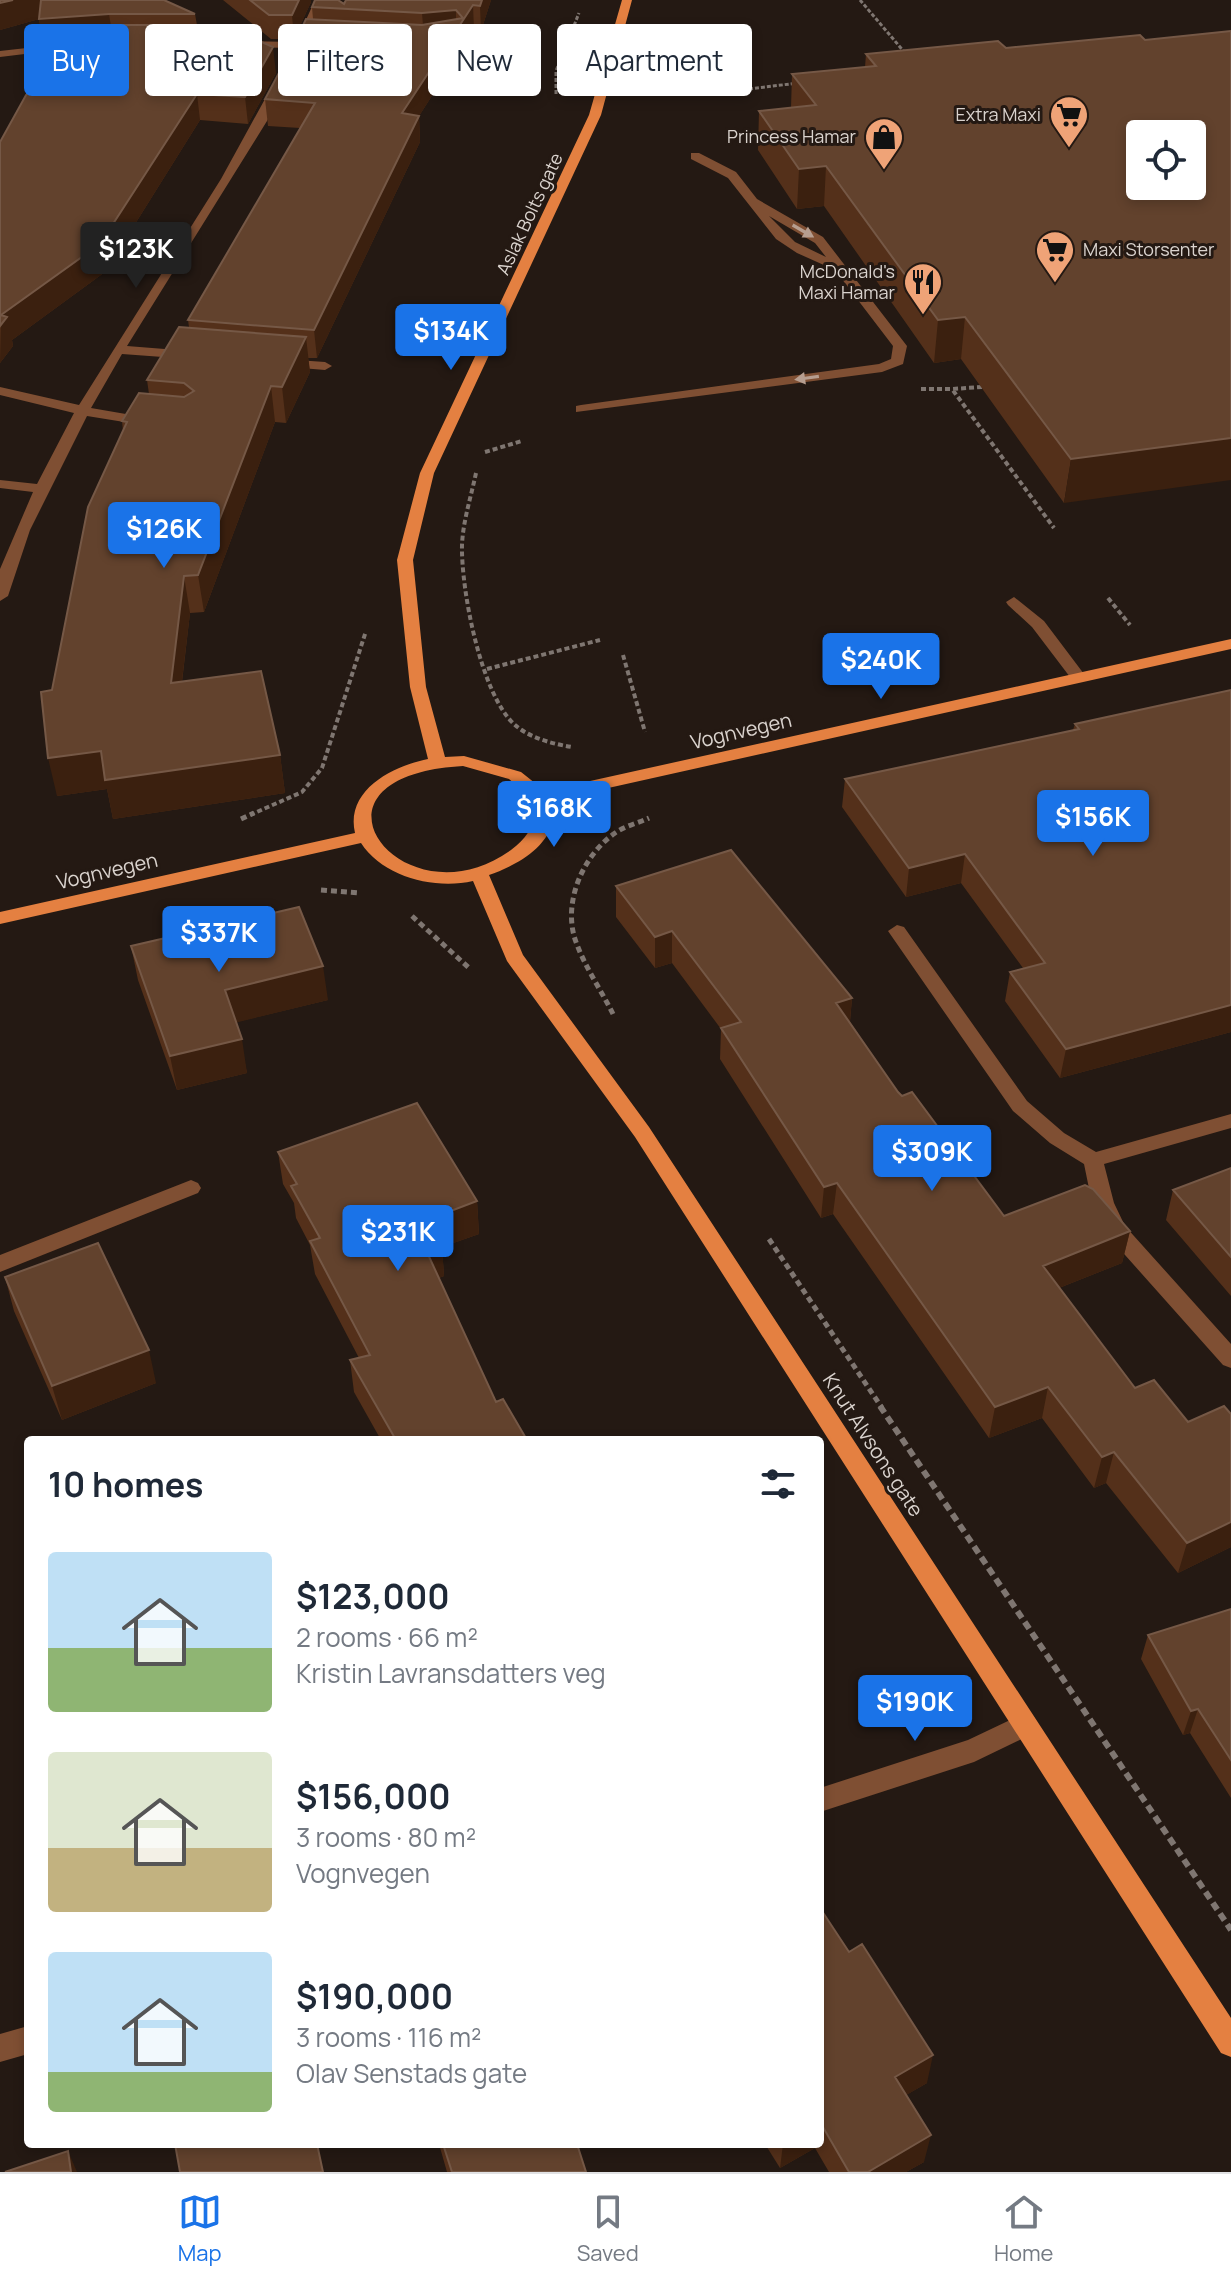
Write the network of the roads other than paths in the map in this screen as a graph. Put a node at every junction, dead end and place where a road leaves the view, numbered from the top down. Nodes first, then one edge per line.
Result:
1 (320, 0) edge
2 (627, 0) edge
3 (310, 24) edge
4 (24, 52) edge
5 (0, 54) edge
6 (278, 86) edge
7 (695, 156) dead end
8 (119, 350) junction
9 (198, 356) edge
10 (261, 361) edge
11 (325, 366) dead end
12 (0, 391) edge
13 (82, 408) junction
14 (581, 409) dead end
15 (161, 423) edge
16 (0, 484) edge
17 (42, 489) junction
18 (3, 573) edge
19 (0, 596) edge
20 (1014, 602) dead end
21 (1231, 644) edge
22 (1079, 678) junction
23 (438, 763) junction
24 (540, 798) junction
25 (364, 837) junction
26 (479, 873) junction
27 (0, 918) edge
28 (897, 931) dead end
29 (1231, 1121) edge
30 (1093, 1160) junction
31 (191, 1188) dead end
32 (0, 1264) edge
33 (1231, 1359) edge
34 (1025, 1725) junction
35 (824, 1799) edge
36 (24, 2041) edge
37 (1231, 2043) edge
38 (0, 2048) edge

1 - 3 street
2 - 23 main road, Aslak Bolts gate
4 - 5 street
6 - 8 street
7 -> 14 street
8 - 9 street
8 - 13 street
10 - 11 street
12 - 13 street
13 - 15 street
13 - 17 street
16 - 17 street
17 - 18 street
18 - 19 street
20 - 22 street
21 - 22 main road, Vognvegen
22 - 24 main road, Vognvegen
23 - 24 main road
23 - 25 main road
24 - 26 main road
25 - 26 main road
25 - 27 main road, Vognvegen
26 - 34 main road, Knut Alvsons gate
28 - 30 street
29 - 30 street
30 - 33 street
31 - 32 street
34 - 35 street
34 - 37 main road, Knut Alvsons gate
36 - 38 street

